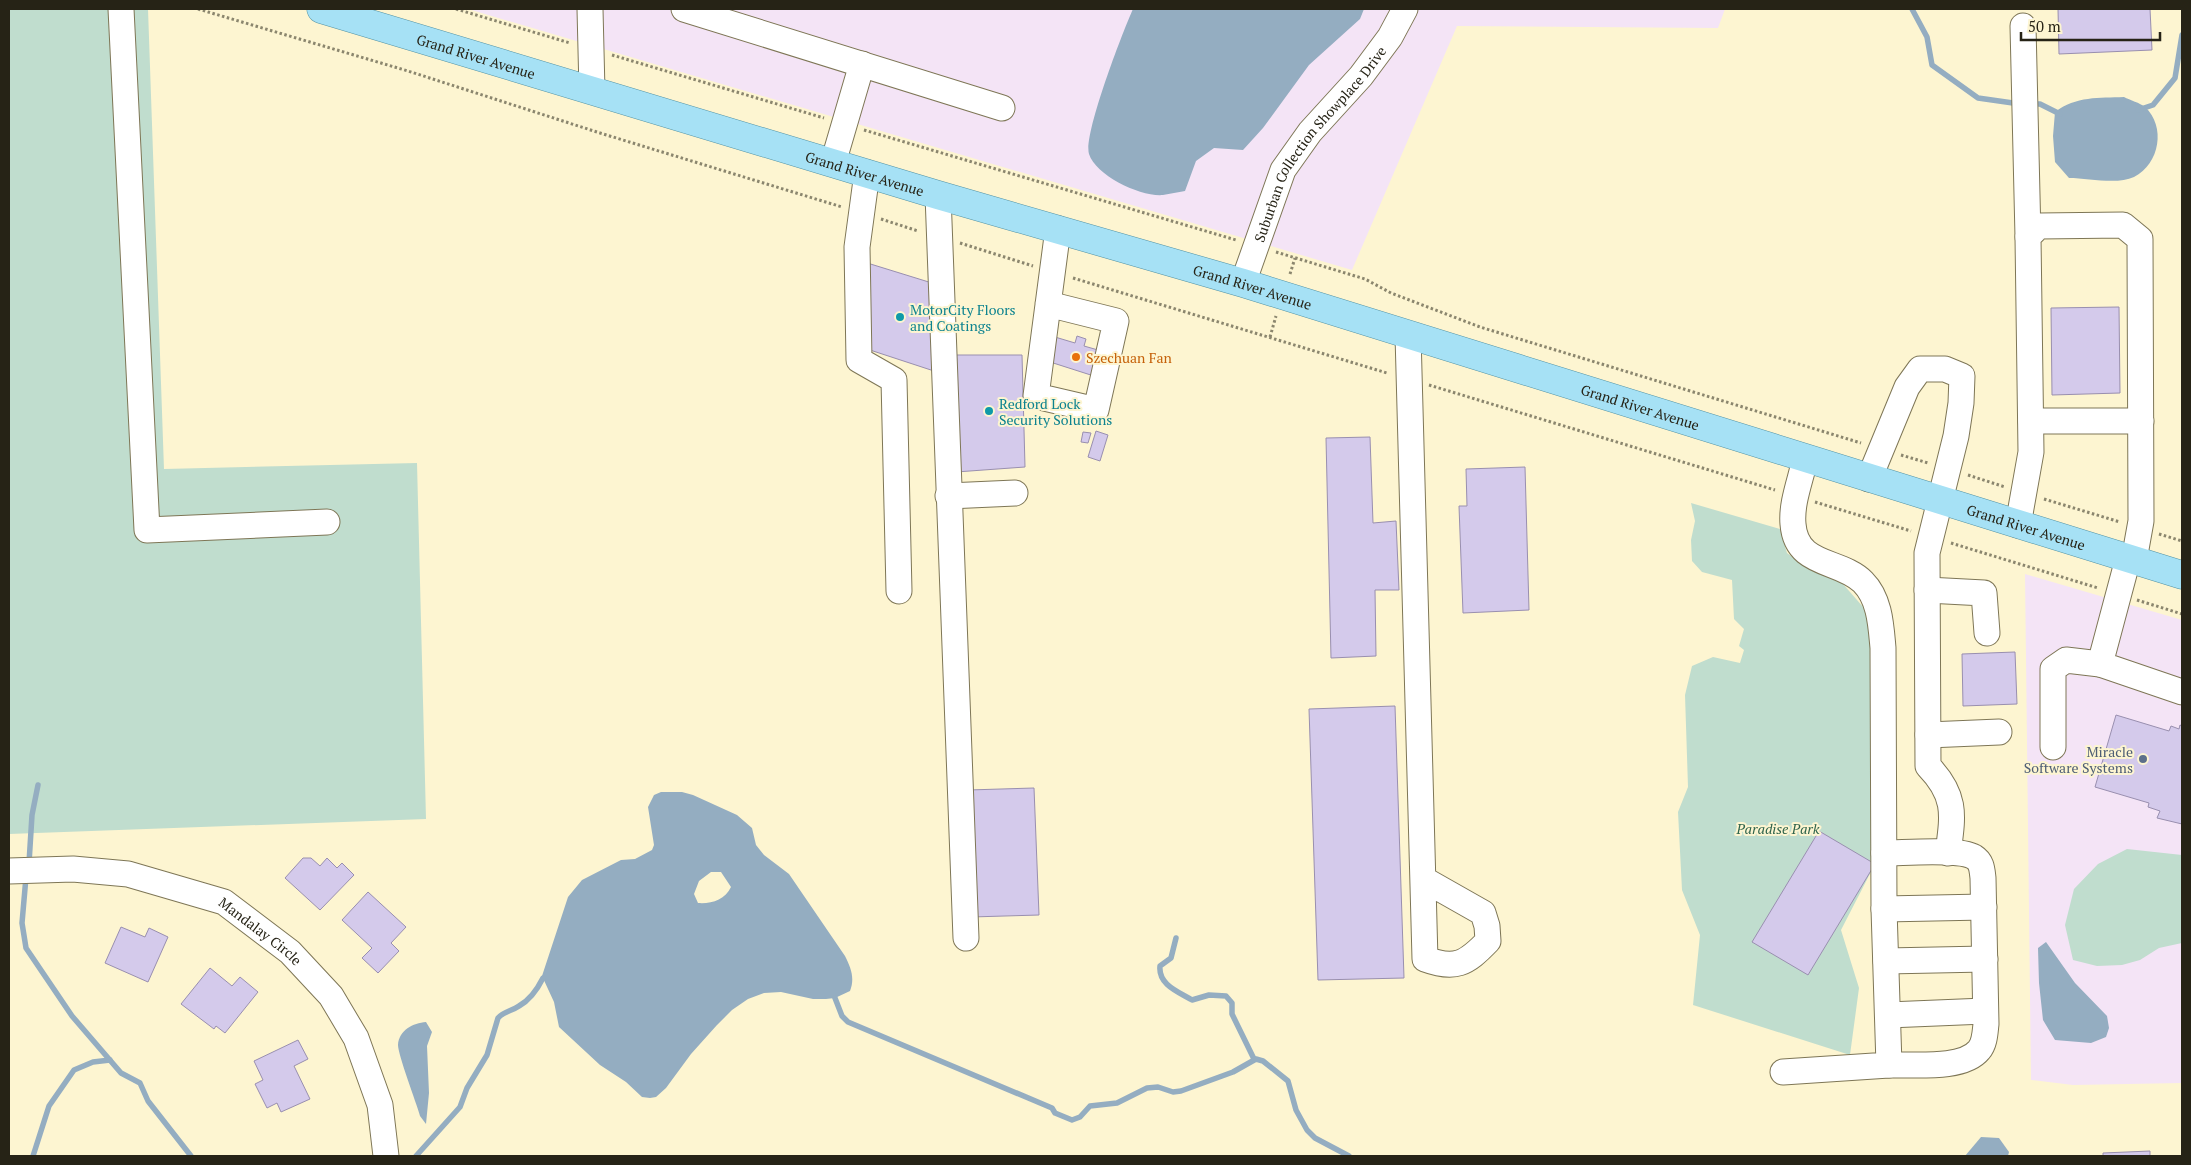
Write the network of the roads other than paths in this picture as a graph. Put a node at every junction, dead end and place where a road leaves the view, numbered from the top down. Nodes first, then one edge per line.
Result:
1 (121, 9) edge
2 (320, 9) edge
3 (590, 9) edge
4 (684, 9) edge
5 (1404, 9) edge
6 (374, 17) edge
7 (2023, 26) dead end
8 (862, 64) junction
9 (592, 91) junction
10 (1002, 108) dead end
11 (833, 163) junction
12 (867, 173) junction
13 (938, 195) junction
14 (1058, 230) junction
15 (2028, 238) junction
16 (1243, 283) junction
17 (1048, 304) junction
18 (1408, 334) junction
19 (2031, 421) junction
20 (2141, 421) junction
21 (1805, 459) junction
22 (1870, 479) junction
23 (1015, 493) dead end
24 (948, 496) junction
25 (1940, 501) junction
26 (327, 522) dead end
27 (2018, 525) junction
28 (2131, 559) junction
29 (2182, 575) edge
30 (1927, 590) junction
31 (899, 592) dead end
32 (1987, 633) dead end
33 (2100, 664) junction
34 (2182, 692) edge
35 (1999, 732) dead end
36 (1928, 735) junction
37 (2054, 747) dead end
38 (1884, 853) junction
39 (1948, 853) junction
40 (9, 871) edge
41 (1422, 879) dead end
42 (1984, 907) junction
43 (1884, 909) junction
44 (966, 938) dead end
45 (1985, 959) junction
46 (1886, 961) junction
47 (1985, 1011) junction
48 (1888, 1015) junction
49 (1889, 1065) junction
50 (1784, 1072) dead end
51 (386, 1156) edge

1 - 26 street
2 - 6 main road, Grand River Avenue
3 - 9 street
4 - 8 street
5 - 16 street, Suburban Collection Showplace Drive
6 - 9 main road, Grand River Avenue
7 - 15 street
8 - 10 street
8 - 11 street
9 - 11 main road, Grand River Avenue
11 - 12 main road, Grand River Avenue
12 - 13 main road, Grand River Avenue
12 - 31 street
13 - 14 main road, Grand River Avenue
13 - 24 street
14 - 16 main road, Grand River Avenue
14 - 17 street
15 - 19 street
15 - 20 street
16 - 18 main road, Grand River Avenue
17 - 17 street
18 - 21 main road, Grand River Avenue
18 - 41 street
19 - 20 street
19 - 27 street
20 - 28 street
21 - 22 main road, Grand River Avenue
21 - 38 street
22 - 25 main road, Grand River Avenue
22 - 25 street
23 - 24 street
24 - 44 street
25 - 27 main road, Grand River Avenue
25 - 30 street
27 - 28 main road, Grand River Avenue
28 - 29 main road, Grand River Avenue
28 - 33 street
30 - 32 street
30 - 36 street
33 - 34 street
33 - 37 street
35 - 36 street
36 - 39 street
38 - 39 street
38 - 43 street
39 - 42 street
40 - 51 street, Mandalay Circle
42 - 43 street
42 - 45 street
43 - 46 street
45 - 46 street
45 - 47 street
46 - 48 street
47 - 48 street
47 - 49 street
48 - 49 street
49 - 50 street

